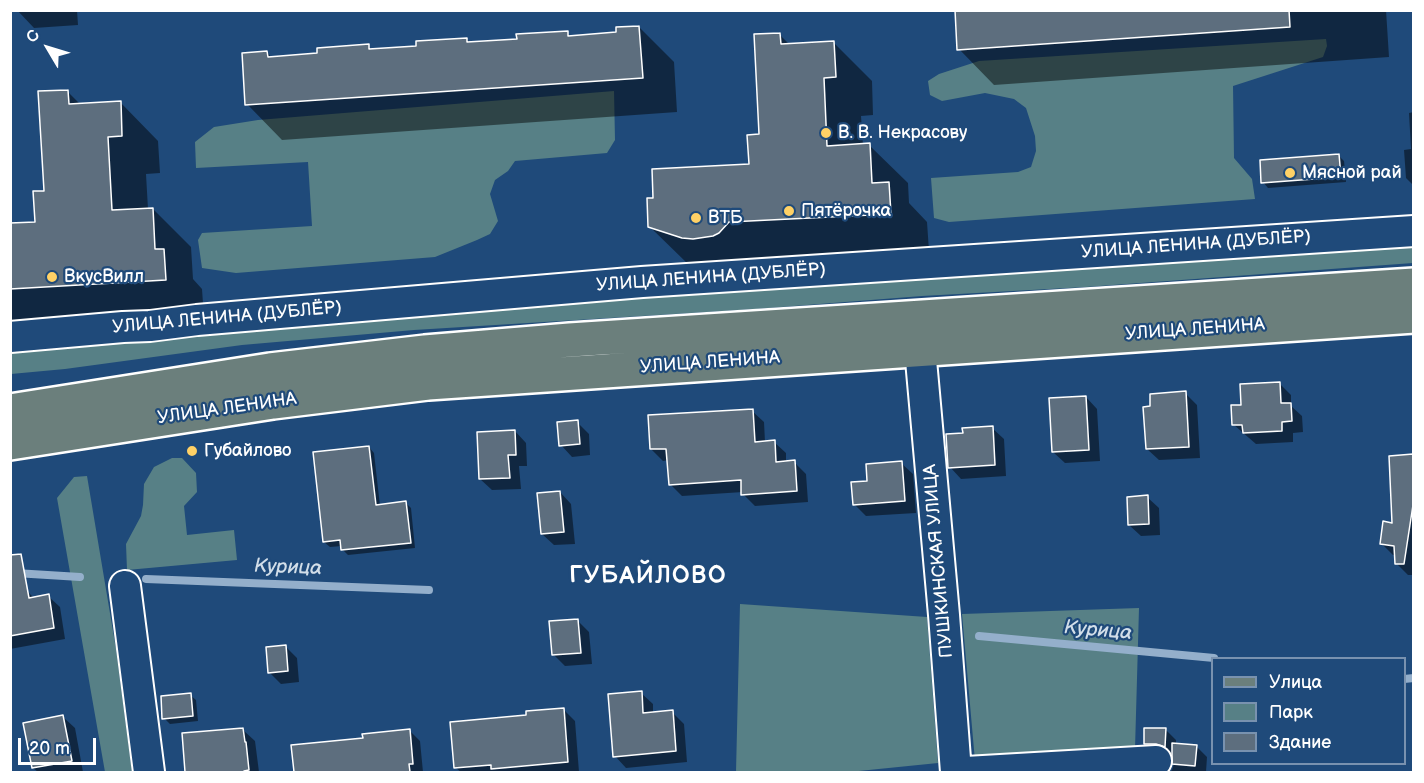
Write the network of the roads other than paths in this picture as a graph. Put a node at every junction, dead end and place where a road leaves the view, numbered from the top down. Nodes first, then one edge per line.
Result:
1 (1413, 231) edge
2 (1413, 285) edge
3 (1413, 316) edge
4 (10, 338) edge
5 (920, 349) junction
6 (10, 411) edge
7 (10, 443) edge
8 (125, 586) dead end
9 (1156, 761) dead end
10 (148, 772) edge
11 (956, 772) edge
12 (966, 772) edge

1 - 4 street, УЛИЦА ЛЕНИНА (ДУБЛЁР)
2 - 6 main road, УЛИЦА ЛЕНИНА
3 - 5 main road, УЛИЦА ЛЕНИНА
5 - 7 main road, УЛИЦА ЛЕНИНА
5 - 11 street, ПУШКИНСКАЯ УЛИЦА
8 - 10 street
9 - 12 street

